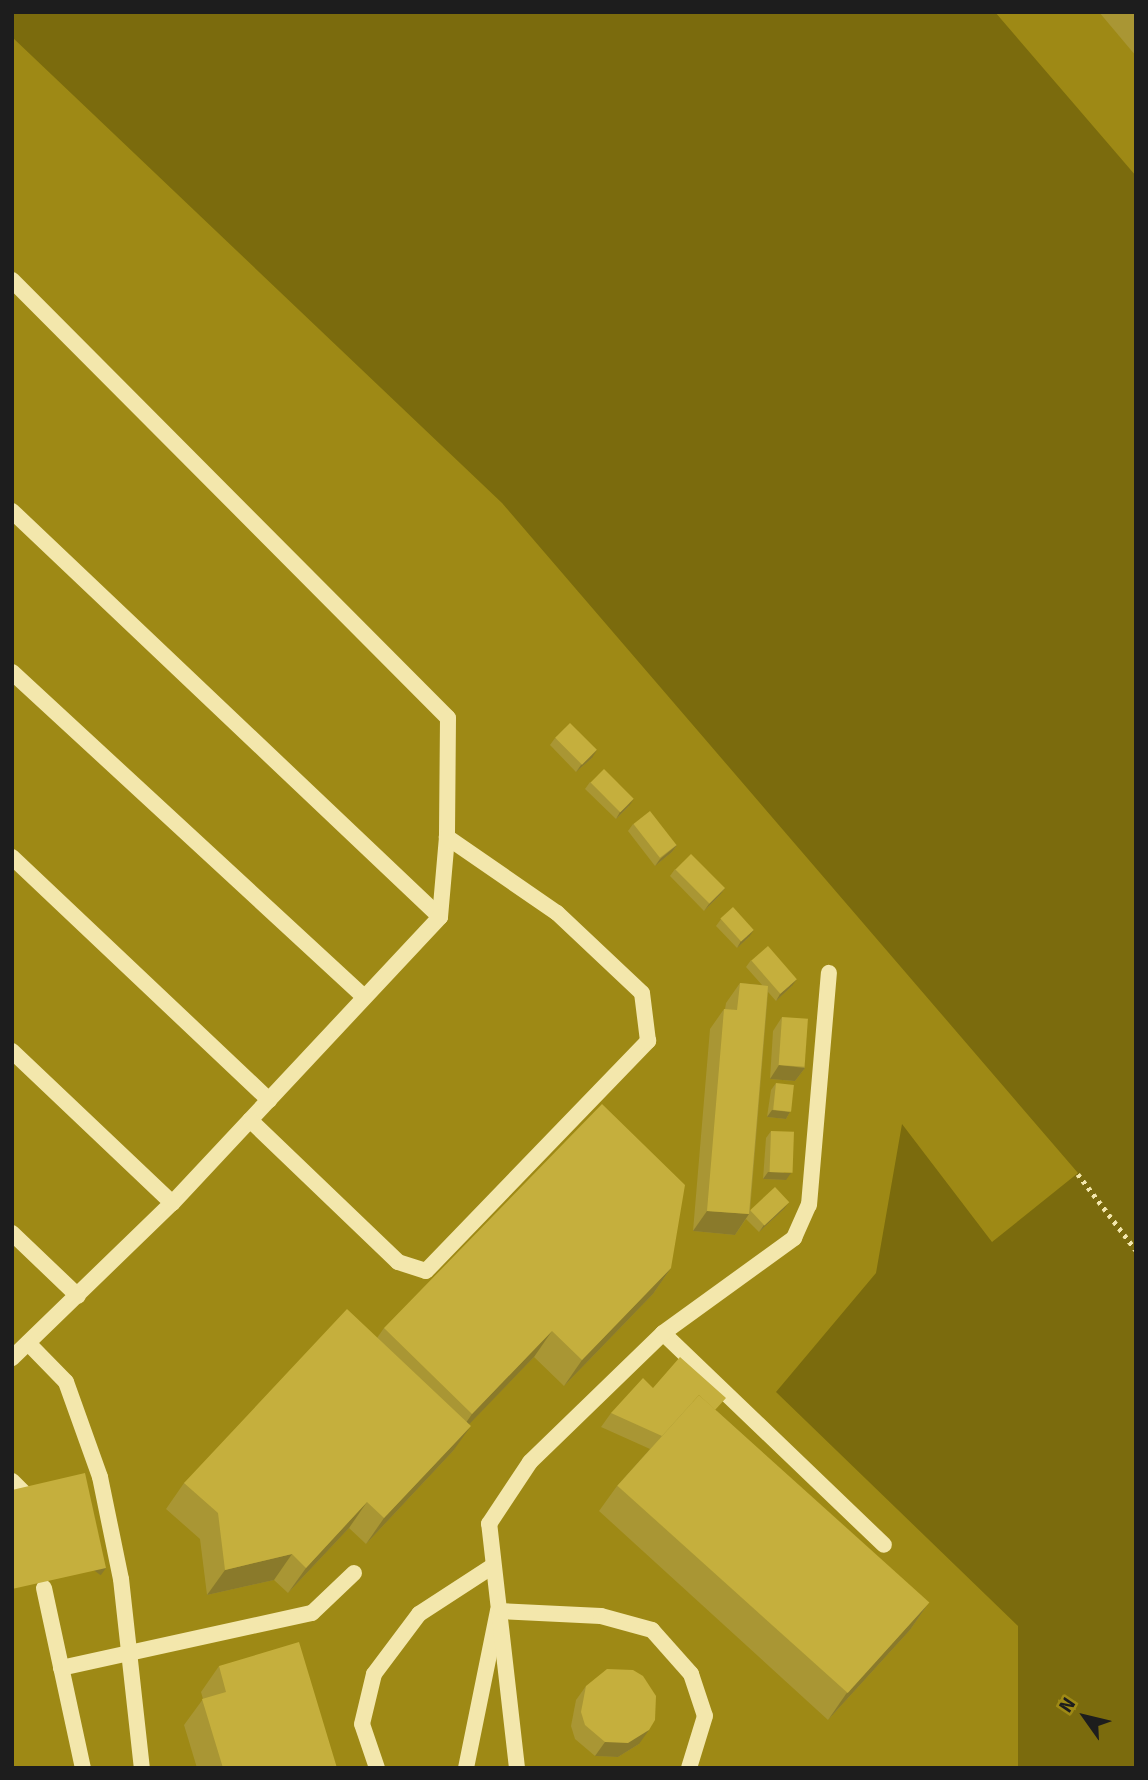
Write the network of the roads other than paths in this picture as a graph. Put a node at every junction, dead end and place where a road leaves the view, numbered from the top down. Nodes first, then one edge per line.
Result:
1 (12, 280) edge
2 (12, 511) edge
3 (12, 672) edge
4 (447, 837) junction
5 (12, 857) edge
6 (440, 917) junction
7 (829, 973) dead end
8 (364, 997) junction
9 (12, 1051) edge
10 (269, 1100) junction
11 (250, 1120) junction
12 (172, 1203) junction
13 (12, 1233) edge
14 (78, 1296) junction
15 (663, 1333) junction
16 (28, 1343) junction
17 (12, 1357) edge
18 (12, 1480) edge
19 (24, 1493) edge
20 (884, 1545) dead end
21 (493, 1566) junction
22 (354, 1573) dead end
23 (44, 1588) edge
24 (498, 1611) junction
25 (129, 1652) junction
26 (61, 1668) junction
27 (83, 1768) edge
28 (142, 1768) edge
29 (377, 1768) edge
30 (466, 1768) edge
31 (517, 1768) edge
32 (689, 1768) edge

1 - 4 lane
2 - 6 lane
3 - 8 lane
4 - 6 lane
4 - 11 lane
5 - 10 lane
6 - 8 lane
7 - 15 lane
8 - 10 lane
9 - 12 lane
10 - 11 lane
11 - 12 lane
12 - 14 lane
13 - 14 lane
14 - 16 lane
15 - 20 lane
15 - 21 lane
16 - 17 lane
16 - 25 lane
18 - 19 lane
21 - 24 lane
21 - 29 lane
22 - 25 lane
23 - 26 lane
24 - 30 lane
24 - 31 lane
24 - 32 lane
25 - 26 lane
25 - 28 lane
26 - 27 lane

